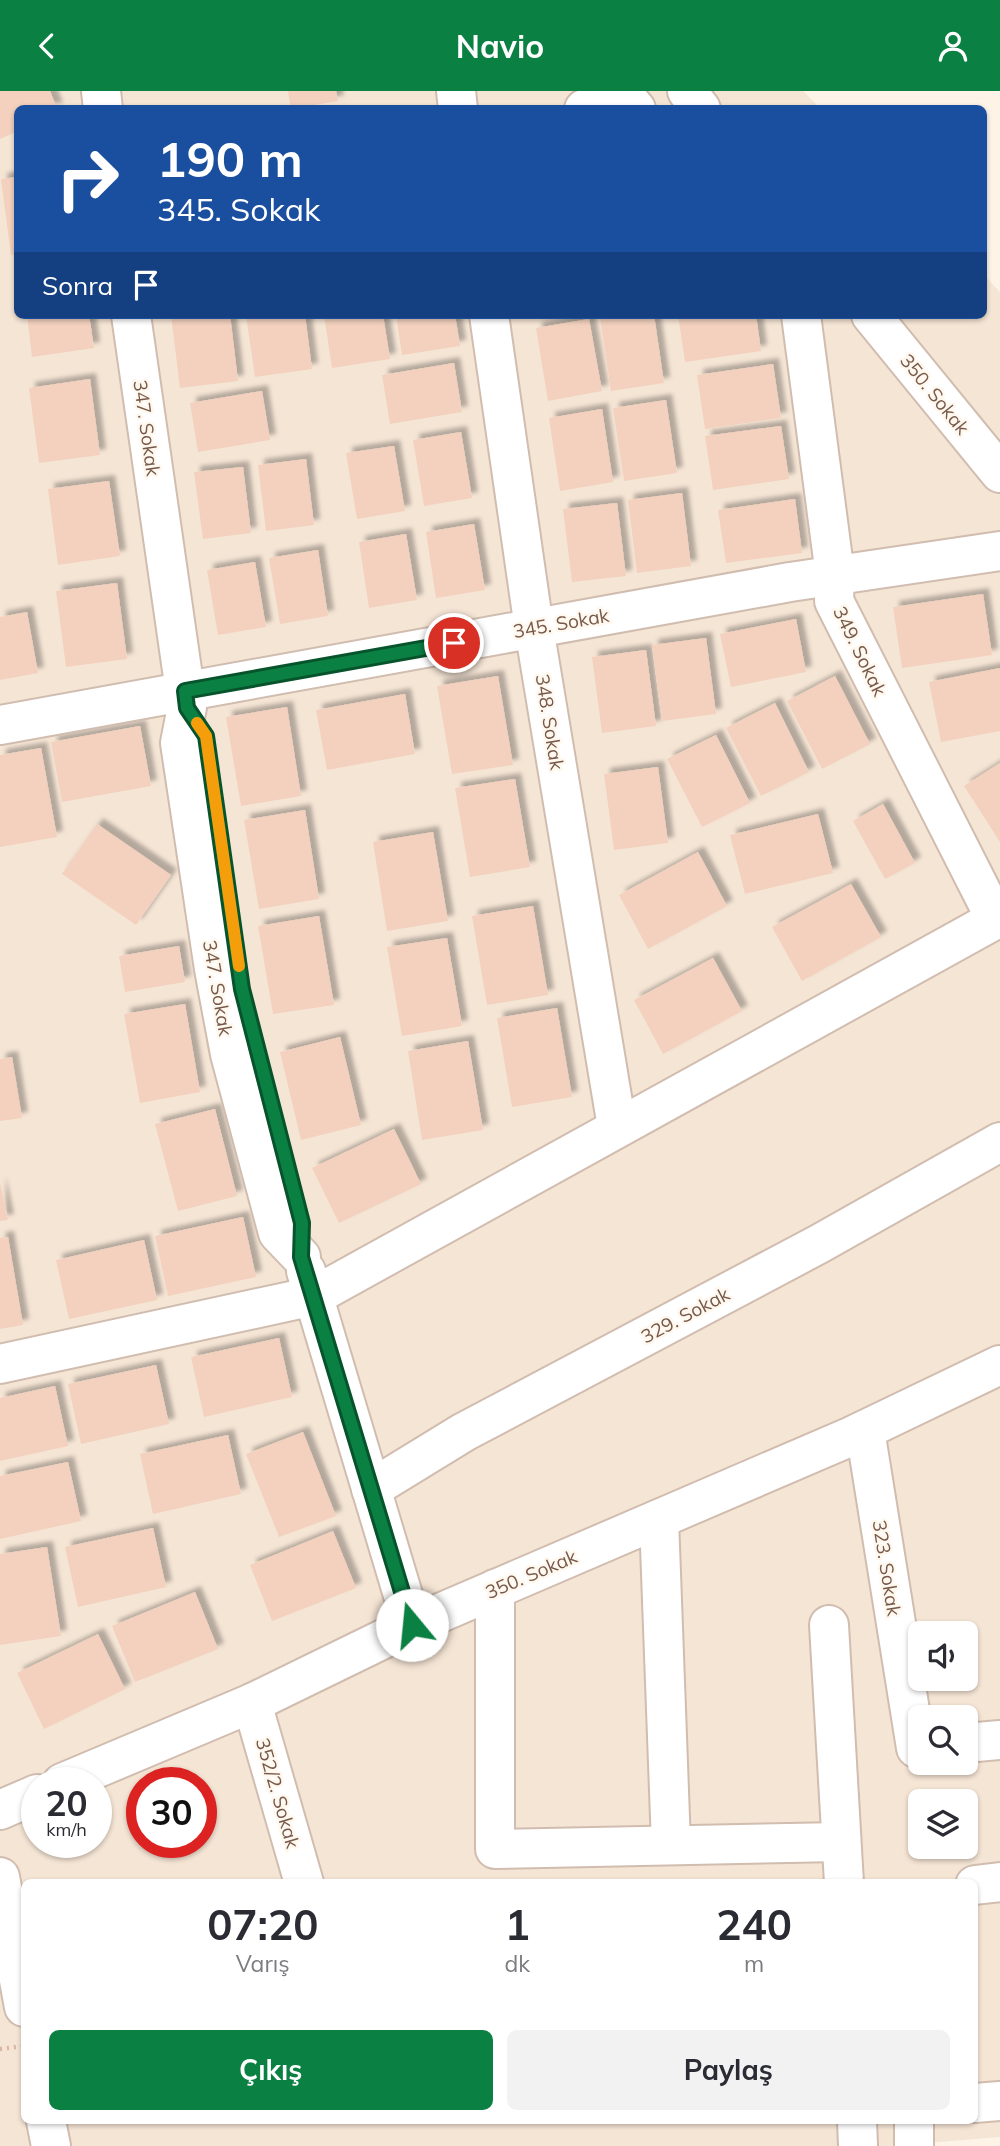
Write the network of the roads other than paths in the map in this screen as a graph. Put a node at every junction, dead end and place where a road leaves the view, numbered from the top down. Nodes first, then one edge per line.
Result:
1 (687, 91) edge
2 (698, 105) edge
3 (132, 319) edge
4 (489, 319) edge
5 (802, 319) edge
6 (873, 319) edge
7 (1000, 473) edge
8 (1000, 551) edge
9 (835, 575) junction
10 (534, 628) junction
11 (186, 699) junction
12 (0, 725) edge
13 (998, 919) edge
14 (617, 1128) junction
15 (1000, 1142) edge
16 (314, 1296) junction
17 (0, 1364) edge
18 (1000, 1365) edge
19 (865, 1430) junction
20 (371, 1489) junction
21 (659, 1519) junction
22 (495, 1589) junction
23 (412, 1625) junction
24 (829, 1625) dead end
25 (252, 1703) junction
26 (911, 1705) edge
27 (1000, 1740) edge
28 (978, 1742) edge
29 (100, 1767) edge
30 (21, 1800) edge
31 (0, 1809) edge
32 (841, 1842) junction
33 (671, 1845) junction
34 (0, 1877) edge
35 (303, 1879) edge
36 (844, 1879) edge
37 (1000, 1882) edge
38 (978, 1885) edge
39 (21, 1991) edge
40 (1000, 2101) edge
41 (978, 2103) edge
42 (47, 2124) edge
43 (857, 2124) edge
44 (914, 2124) edge
45 (51, 2146) edge
46 (859, 2146) edge
47 (914, 2146) edge

1 - 2 street
3 - 11 street, 347. Sokak
4 - 10 street, 348. Sokak
5 - 9 street, 349. Sokak
6 - 7 street, 350. Sokak
8 - 9 street, 345. Sokak
9 - 10 street, 345. Sokak
9 - 13 street, 349. Sokak
10 - 11 street, 345. Sokak
10 - 14 street, 348. Sokak
11 - 12 street, 345. Sokak
11 - 16 street, 347. Sokak
13 - 14 street
14 - 16 street
15 - 20 street, 329. Sokak
16 - 17 street
16 - 20 street, 347. Sokak
18 - 19 street, 350. Sokak
19 - 21 street, 350. Sokak
19 - 26 street, 323. Sokak
20 - 23 street, 347. Sokak
21 - 22 street, 350. Sokak
21 - 33 street
22 - 23 street, 350. Sokak
22 - 33 street
23 - 25 street, 350. Sokak
24 - 32 street
25 - 29 street, 350. Sokak
25 - 35 street, 352/2. Sokak
27 - 28 street
30 - 31 street
32 - 33 street
32 - 36 street
34 - 39 street
37 - 38 street
40 - 41 street
42 - 45 street
43 - 46 street
44 - 47 street

